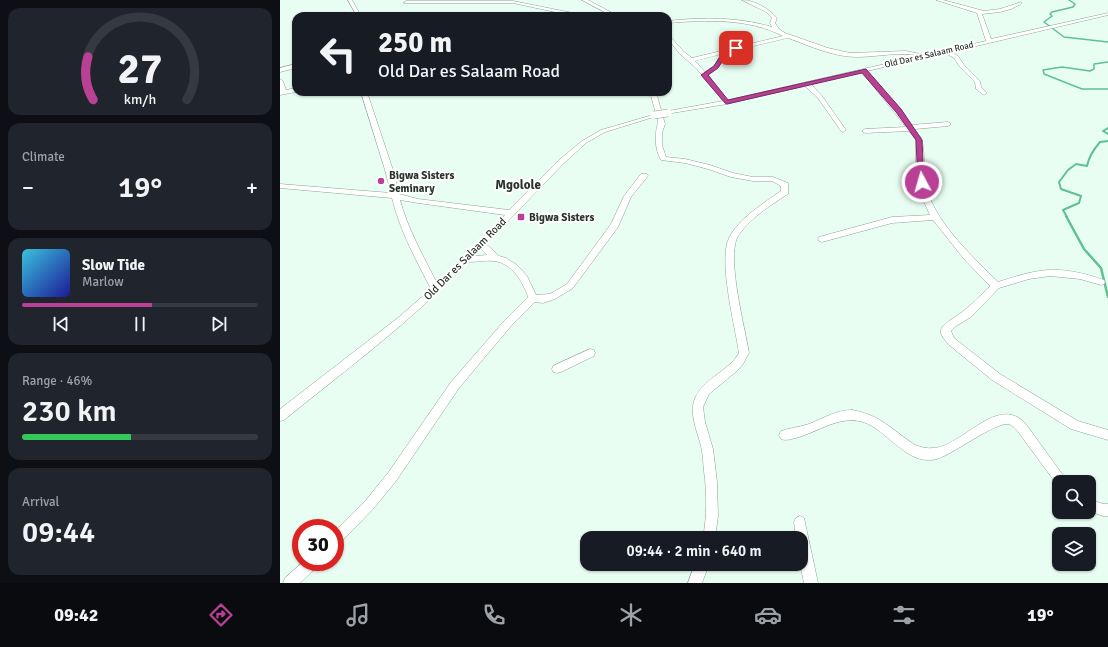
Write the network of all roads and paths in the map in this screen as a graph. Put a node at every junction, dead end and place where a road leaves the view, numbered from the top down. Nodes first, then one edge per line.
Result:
1 (350, 0) edge
2 (584, 0) edge
3 (744, 0) edge
4 (938, 0) edge
5 (406, 2) dead end
6 (1018, 3) dead end
7 (357, 12) edge
8 (565, 12) edge
9 (608, 12) edge
10 (979, 12) junction
11 (1108, 14) edge
12 (672, 22) edge
13 (777, 30) junction
14 (789, 36) junction
15 (672, 41) edge
16 (989, 41) junction
17 (726, 51) junction
18 (945, 52) junction
19 (926, 56) junction
20 (691, 60) junction
21 (292, 67) edge
22 (280, 70) edge
23 (864, 71) junction
24 (704, 75) junction
25 (280, 81) edge
26 (806, 83) junction
27 (292, 91) edge
28 (282, 93) edge
29 (984, 93) dead end
30 (365, 96) edge
31 (654, 96) edge
32 (727, 102) junction
33 (948, 124) dead end
34 (912, 128) junction
35 (843, 130) dead end
36 (865, 130) dead end
37 (644, 176) dead end
38 (280, 186) edge
39 (395, 196) junction
40 (511, 213) junction
41 (935, 217) junction
42 (822, 239) dead end
43 (481, 245) junction
44 (496, 258) junction
45 (468, 259) junction
46 (1101, 282) dead end
47 (996, 286) junction
48 (436, 290) junction
49 (533, 298) junction
50 (590, 353) dead end
51 (557, 369) dead end
52 (280, 416) edge
53 (785, 435) dead end
54 (1108, 435) edge
55 (1057, 475) edge
56 (1096, 508) edge
57 (1108, 510) edge
58 (800, 522) dead end
59 (344, 531) edge
60 (710, 531) edge
61 (303, 571) edge
62 (699, 571) edge
63 (290, 583) edge
64 (695, 583) edge
65 (811, 583) edge

1 - 7 street
2 - 9 street
3 - 13 street
4 - 10 street
5 - 8 street
6 - 10 street
10 - 16 street
11 - 16 street, Old Dar es Salaam Road
12 - 13 street
13 - 14 street
14 - 17 street
14 - 19 street
15 - 20 street
16 - 18 street, Old Dar es Salaam Road
17 - 20 street
17 - 24 street
18 - 19 street, Old Dar es Salaam Road
18 - 29 street
19 - 23 street, Old Dar es Salaam Road
20 - 24 street
21 - 22 street
23 - 26 street, Old Dar es Salaam Road
23 - 34 street
24 - 32 street
25 - 28 street
26 - 32 street, Old Dar es Salaam Road
26 - 35 street
27 - 28 street
30 - 39 street
31 - 60 street
32 - 40 street, Old Dar es Salaam Road, bridge
33 - 34 street
34 - 36 street
34 - 41 street
37 - 49 street
38 - 39 street
39 - 40 street
39 - 48 street
40 - 43 street, Old Dar es Salaam Road
41 - 42 street
41 - 47 street
43 - 44 street
43 - 45 street, Old Dar es Salaam Road
44 - 45 street
44 - 49 street
45 - 48 street, Old Dar es Salaam Road
46 - 47 street
47 - 54 street
48 - 52 street, Old Dar es Salaam Road
49 - 59 street
50 - 51 street
53 - 55 street
56 - 57 street
58 - 65 street
61 - 63 street
62 - 64 street

